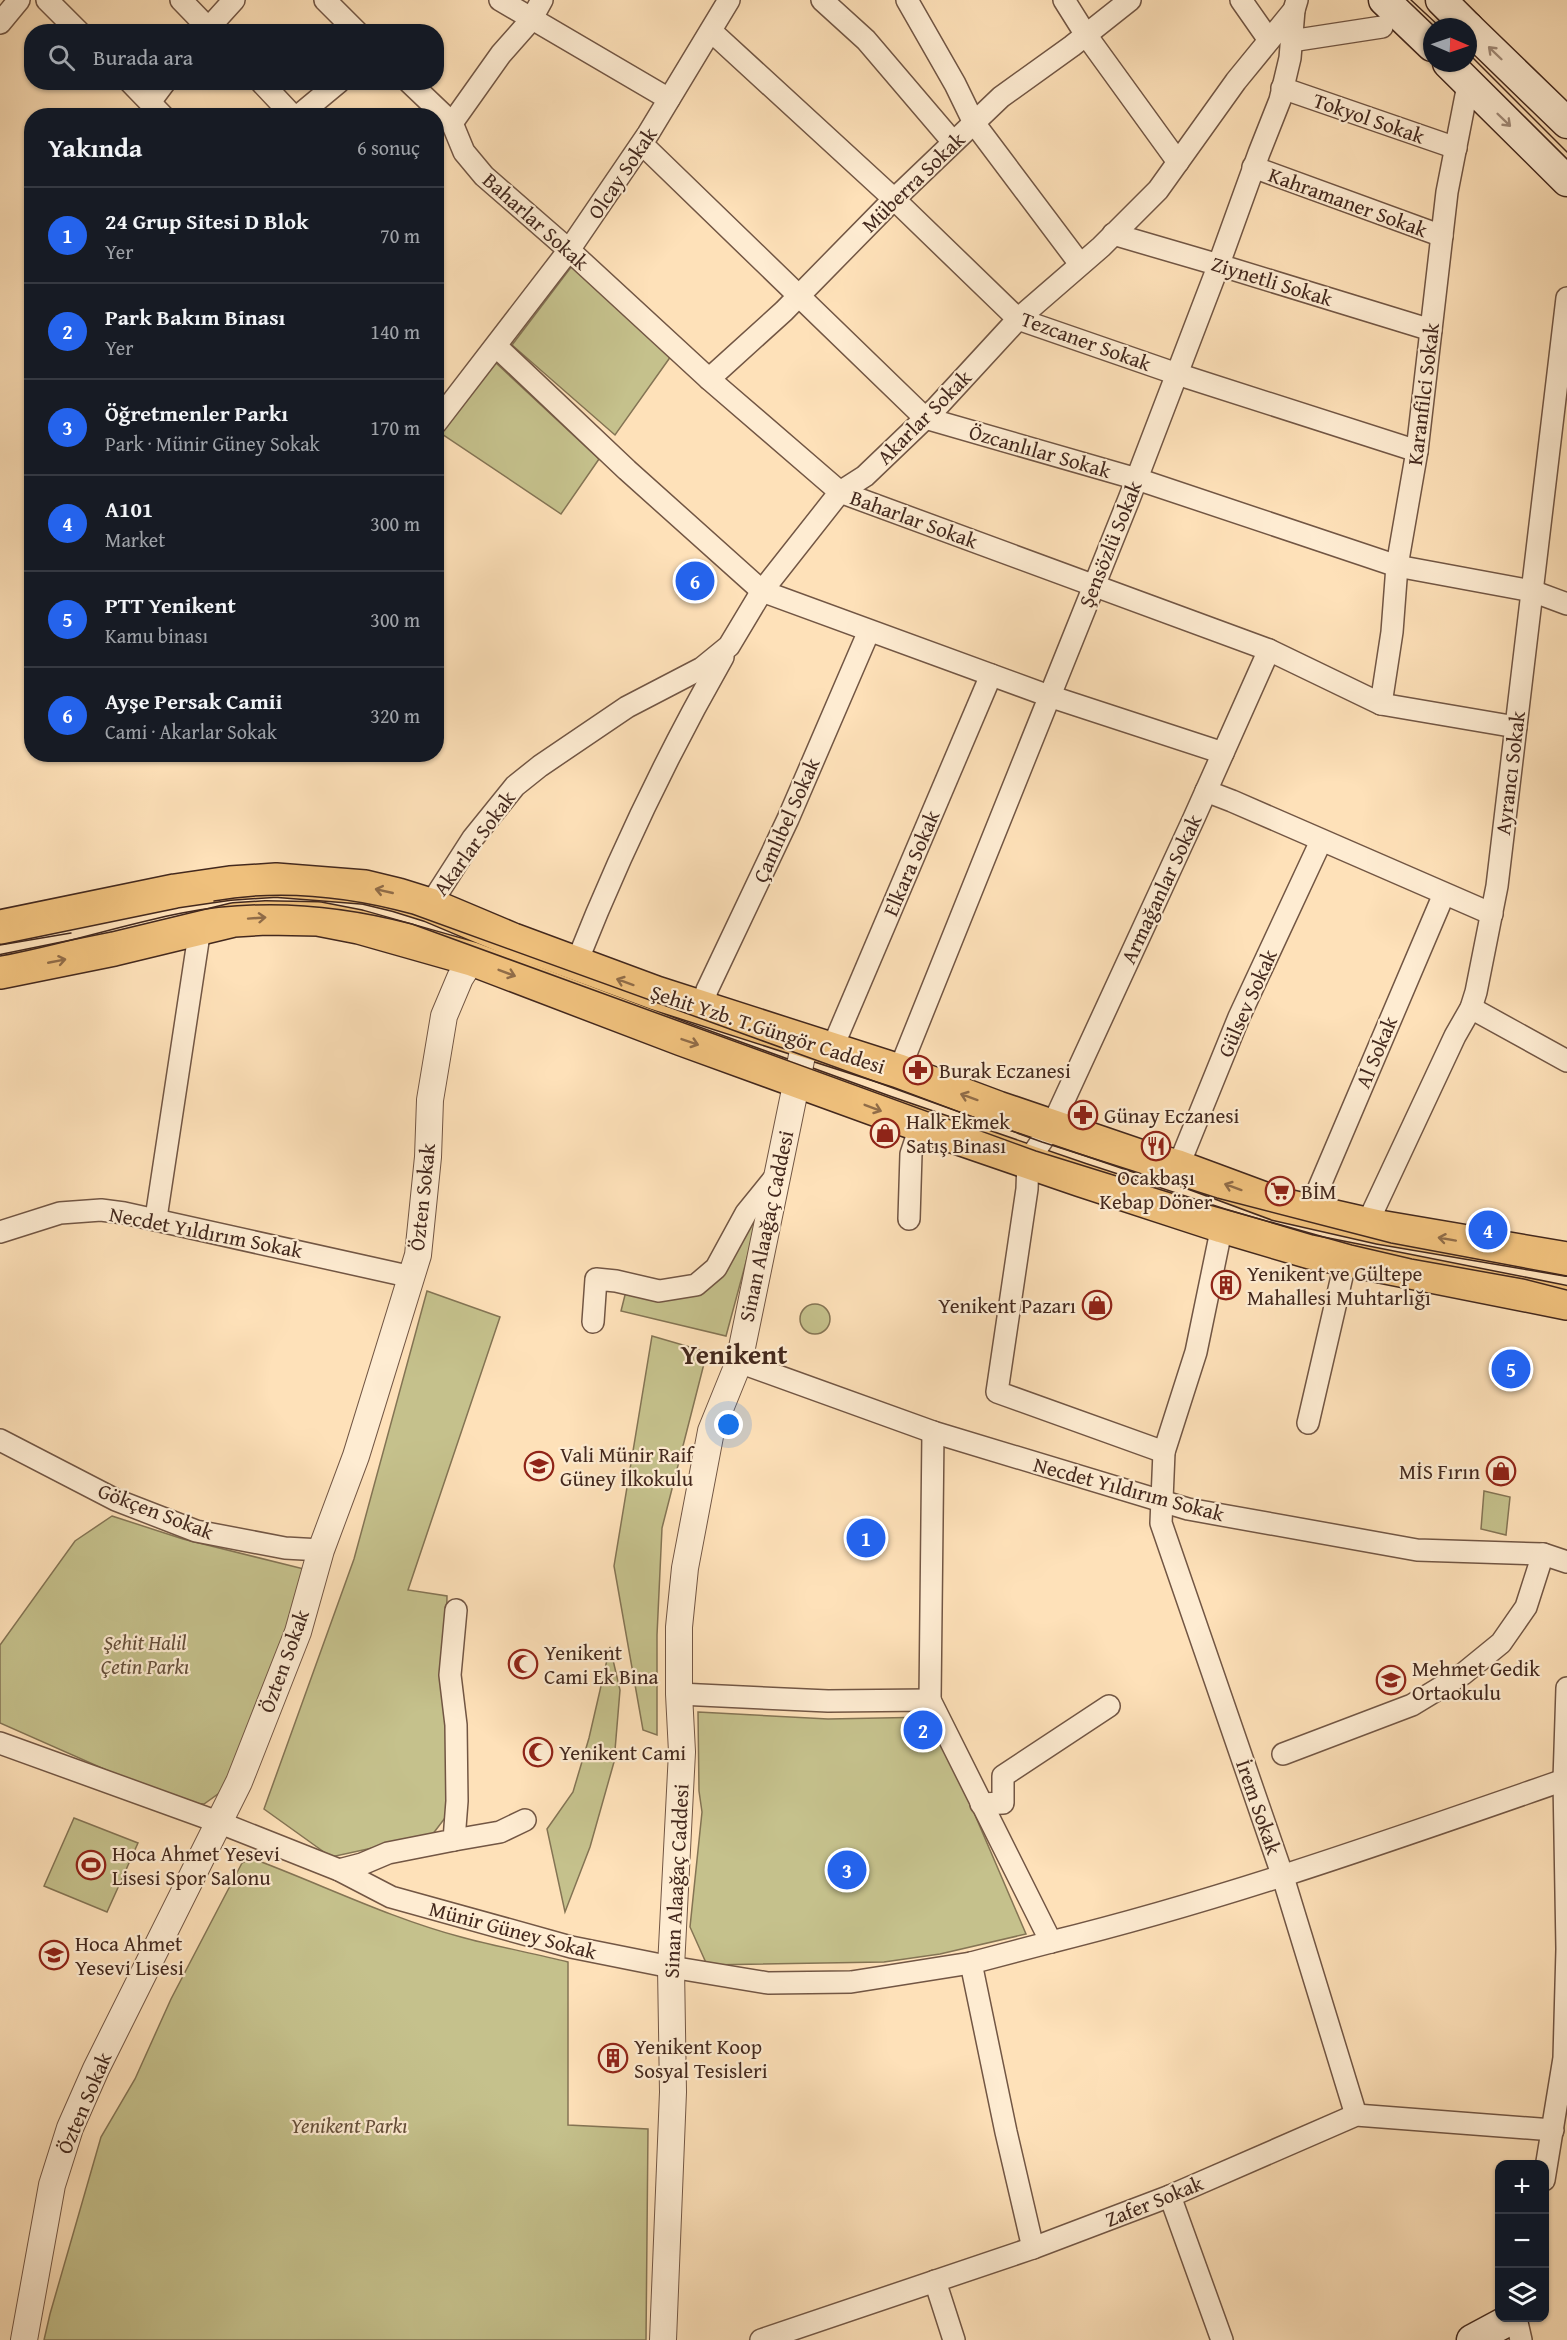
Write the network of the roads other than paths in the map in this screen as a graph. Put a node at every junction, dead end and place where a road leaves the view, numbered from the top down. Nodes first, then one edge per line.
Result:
1 (19, 0) edge
2 (47, 0) edge
3 (181, 0) edge
4 (234, 0) edge
5 (325, 0) edge
6 (500, 0) edge
7 (542, 0) edge
8 (729, 0) edge
9 (822, 0) edge
10 (907, 0) edge
11 (1064, 0) edge
12 (1130, 0) edge
13 (1242, 0) edge
14 (1441, 0) edge
15 (1296, 5) edge
16 (1383, 13) edge
17 (1459, 18) edge
18 (531, 20) junction
19 (0, 23) edge
20 (71, 24) edge
21 (203, 24) edge
22 (213, 24) edge
23 (349, 24) edge
24 (711, 31) junction
25 (1086, 35) junction
26 (1477, 36) edge
27 (1269, 40) junction
28 (1423, 40) edge
29 (1291, 41) junction
30 (1456, 72) edge
31 (1468, 85) junction
32 (1282, 88) junction
33 (138, 90) edge
34 (163, 90) edge
35 (269, 90) edge
36 (329, 90) edge
37 (417, 90) edge
38 (669, 99) junction
39 (156, 108) edge
40 (157, 108) edge
41 (287, 108) edge
42 (305, 108) edge
43 (436, 108) edge
44 (444, 115) edge
45 (452, 123) junction
46 (974, 123) junction
47 (1567, 123) edge
48 (953, 142) junction
49 (642, 144) junction
50 (1456, 148) junction
51 (1178, 162) junction
52 (1253, 167) junction
53 (1567, 181) edge
54 (894, 199) junction
55 (1113, 234) junction
56 (1442, 236) junction
57 (569, 250) junction
58 (1080, 264) junction
59 (1219, 265) junction
60 (798, 296) junction
61 (1567, 298) edge
62 (1018, 319) junction
63 (1431, 330) junction
64 (496, 346) junction
65 (1177, 374) junction
66 (709, 379) junction
67 (444, 413) edge
68 (925, 418) junction
69 (1417, 451) junction
70 (1137, 479) junction
71 (840, 492) junction
72 (1397, 566) junction
73 (1093, 586) junction
74 (762, 591) junction
75 (1532, 591) junction
76 (1567, 604) edge
77 (869, 631) junction
78 (729, 646) junction
79 (1269, 650) junction
80 (991, 675) junction
81 (1049, 696) junction
82 (1381, 704) junction
83 (1516, 727) junction
84 (1223, 753) junction
85 (1206, 791) junction
86 (1321, 841) junction
87 (1444, 894) junction
88 (429, 905) junction
89 (1492, 914) junction
90 (0, 927) edge
91 (200, 928) junction
92 (472, 959) junction
93 (576, 964) junction
94 (0, 972) edge
95 (1471, 1008) junction
96 (702, 1009) junction
97 (818, 1046) junction
98 (1567, 1061) edge
99 (898, 1071) junction
100 (796, 1079) junction
101 (921, 1125) junction
102 (1052, 1126) junction
103 (1028, 1161) junction
104 (1178, 1167) junction
105 (776, 1176) junction
106 (1309, 1211) junction
107 (156, 1218) junction
108 (909, 1220) dead end
109 (1367, 1224) junction
110 (1222, 1226) junction
111 (0, 1232) edge
112 (1346, 1259) junction
113 (1567, 1259) edge
114 (411, 1277) junction
115 (1567, 1303) edge
116 (593, 1322) dead end
117 (739, 1362) junction
118 (1308, 1423) dead end
119 (933, 1432) junction
120 (0, 1440) edge
121 (1164, 1452) junction
122 (1162, 1501) junction
123 (321, 1550) junction
124 (1543, 1554) junction
125 (1567, 1562) edge
126 (456, 1610) dead end
127 (1567, 1688) edge
128 (679, 1694) junction
129 (930, 1700) junction
130 (1109, 1706) dead end
131 (0, 1743) edge
132 (1283, 1754) dead end
133 (1564, 1780) junction
134 (981, 1804) junction
135 (525, 1820) dead end
136 (218, 1822) junction
137 (454, 1840) junction
138 (339, 1870) junction
139 (1283, 1877) junction
140 (1051, 1941) junction
141 (971, 1963) junction
142 (671, 1967) junction
143 (1356, 2115) junction
144 (1553, 2130) junction
145 (1548, 2160) edge
146 (1170, 2196) junction
147 (1033, 2248) junction
148 (935, 2281) junction
149 (1506, 2322) edge
150 (1515, 2322) edge
151 (24, 2340) edge
152 (663, 2340) edge
153 (761, 2340) edge
154 (954, 2340) edge
155 (1222, 2340) edge
156 (1472, 2340) edge
157 (1521, 2340) edge

1 - 19 street
2 - 20 street
3 - 21 street
4 - 22 street
5 - 23 street
6 - 18 street
7 - 18 street
8 - 24 street, Olcay Sokak
9 - 48 street
10 - 46 street
11 - 25 street
12 - 25 street, Müberra Sokak
13 - 27 street
14 - 17 main road
15 - 27 street, Akarlar Sokak
15 - 29 street, Şensözlü Sokak
16 - 28 main road
16 - 29 street
18 - 38 street
18 - 45 street
24 - 38 street, Olcay Sokak
24 - 54 street, Tezcaner Sokak
25 - 46 street, Müberra Sokak
25 - 51 street
47 -> 26 main road
27 - 51 street, Akarlar Sokak
29 - 32 street, Şensözlü Sokak
30 - 31 main road
31 - 50 street, Karanfilci Sokak
31 -> 53 main road
32 - 50 street, Tokyol Sokak
32 - 52 street, Şensözlü Sokak
33 - 39 street
34 - 40 street
35 - 41 street
36 - 42 street
37 - 43 street, Baharlar Sokak
38 - 49 street, Olcay Sokak
44 - 45 street, Baharlar Sokak
45 - 57 street, Baharlar Sokak
46 - 48 street, Müberra Sokak
46 - 58 street
48 - 54 street, Müberra Sokak
49 - 57 street, Olcay Sokak
49 - 60 street, Özcanlılar Sokak
50 - 56 street, Karanfilci Sokak
51 - 55 street, Akarlar Sokak
52 - 56 street, Kahramaner Sokak
52 - 59 street, Şensözlü Sokak
54 - 60 street, Müberra Sokak
54 - 62 street, Tezcaner Sokak
55 - 58 street, Akarlar Sokak
55 - 59 street, Ziynetli Sokak
56 - 63 street, Karanfilci Sokak
57 - 64 street, Olcay Sokak
57 - 66 street, Baharlar Sokak
58 - 62 street, Akarlar Sokak
59 - 63 street, Ziynetli Sokak
59 - 65 street, Şensözlü Sokak
60 - 66 street, Müberra Sokak
60 - 68 street, Özcanlılar Sokak
61 - 75 street, Ayrancı Sokak
62 - 65 street, Tezcaner Sokak
62 - 68 street, Akarlar Sokak
63 - 69 street, Karanfilci Sokak
64 - 67 street, Olcay Sokak
64 - 74 street
65 - 69 street, Tezcaner Sokak
65 - 70 street, Şensözlü Sokak
66 - 71 street, Baharlar Sokak
68 - 70 street, Özcanlılar Sokak
68 - 71 street, Akarlar Sokak
69 - 72 street, Karanfilci Sokak
70 - 72 street, Özcanlılar Sokak
70 - 73 street, Şensözlü Sokak
71 - 73 street, Baharlar Sokak
71 - 74 street, Akarlar Sokak
72 - 75 street, Özcanlılar Sokak
72 - 82 street, Karanfilci Sokak
73 - 79 street, Baharlar Sokak
73 - 81 street, Şensözlü Sokak
74 - 77 street
74 - 78 street, Akarlar Sokak
75 - 76 street, Özcanlılar Sokak
75 - 83 street, Ayrancı Sokak
77 - 80 street
77 - 96 street, Çamlıbel Sokak
78 - 88 street, Akarlar Sokak
78 - 93 street
79 - 82 street, Baharlar Sokak
79 - 84 street, Armağanlar Sokak
80 - 81 street
80 - 97 street, Elkara Sokak
81 - 84 street
81 - 99 street, Şensözlü Sokak
82 - 83 street, Baharlar Sokak
83 - 89 street, Ayrancı Sokak
84 - 85 street, Armağanlar Sokak
85 - 86 street
85 - 102 street, Armağanlar Sokak
86 - 87 street
86 - 104 street, Gülsev Sokak
87 - 89 street
87 - 106 street, Al Sokak
88 -> 90 main road, Şehit Yzb. T.Güngör Caddesi
88 - 93 main road, Şehit Yzb. T.Güngör Caddesi
89 - 95 street, Ayrancı Sokak
91 -> 92 main road, Şehit Yzb. T.Güngör Caddesi
94 -> 91 main road, Şehit Yzb. T.Güngör Caddesi
91 - 107 street
92 -> 100 main road, Şehit Yzb. T.Güngör Caddesi
92 - 114 street, Özten Sokak
96 -> 93 main road, Şehit Yzb. T.Güngör Caddesi
95 - 98 street
95 - 109 street, Ayrancı Sokak
96 - 97 main road, Şehit Yzb. T.Güngör Caddesi
97 - 99 main road, Şehit Yzb. T.Güngör Caddesi
97 - 100 street, Sinan Alaağaç Caddesi
102 -> 99 main road, Şehit Yzb. T.Güngör Caddesi
100 -> 101 main road, Şehit Yzb. T.Güngör Caddesi
100 - 105 street, Sinan Alaağaç Caddesi
101 - 103 main road, Şehit Yzb. T.Güngör Caddesi
101 - 108 street
102 - 103 street, Armağanlar Sokak
102 - 104 main road, Şehit Yzb. T.Güngör Caddesi
103 - 110 main road, Şehit Yzb. T.Güngör Caddesi
103 - 121 street
106 -> 104 main road, Şehit Yzb. T.Güngör Caddesi
105 - 116 street
105 - 117 street, Sinan Alaağaç Caddesi
106 - 109 main road, Şehit Yzb. T.Güngör Caddesi
107 - 111 street, Necdet Yıldırım Sokak
107 - 114 street, Necdet Yıldırım Sokak
113 -> 109 main road, Şehit Yzb. T.Güngör Caddesi
110 - 112 main road, Şehit Yzb. T.Güngör Caddesi
110 - 121 street, İrem Sokak
112 - 115 main road, Şehit Yzb. T.Güngör Caddesi
112 - 118 street
114 - 123 street, Özten Sokak
117 - 119 street, Necdet Yıldırım Sokak
117 - 128 street, Sinan Alaağaç Caddesi
119 - 122 street, Necdet Yıldırım Sokak
119 - 129 street
120 - 123 street, Gökçen Sokak
121 - 122 street, İrem Sokak
122 - 124 street, Necdet Yıldırım Sokak
122 - 139 street, İrem Sokak
123 - 136 street, Özten Sokak
124 - 125 street, Necdet Yıldırım Sokak
124 - 132 street
126 - 137 street
127 - 133 street
128 - 129 street
128 - 142 street, Sinan Alaağaç Caddesi
129 - 134 street
130 - 134 street
131 - 136 street, Münir Güney Sokak
133 - 139 street, Münir Güney Sokak
133 - 144 street
134 - 140 street
135 - 137 street
136 - 138 street, Münir Güney Sokak
136 - 151 street, Özten Sokak
137 - 138 street
138 - 142 street, Münir Güney Sokak
139 - 140 street, Münir Güney Sokak
139 - 143 street, İrem Sokak
140 - 141 street, Münir Güney Sokak
141 - 142 street, Münir Güney Sokak
141 - 147 street
142 - 152 street, Sinan Alaağaç Caddesi
143 - 144 street, Zafer Sokak
143 - 146 street, Zafer Sokak
144 - 145 street
146 - 147 street, Zafer Sokak
146 - 155 street
147 - 148 street, Zafer Sokak
148 - 153 street, Zafer Sokak
148 - 154 street
149 - 156 main road
150 - 157 street

